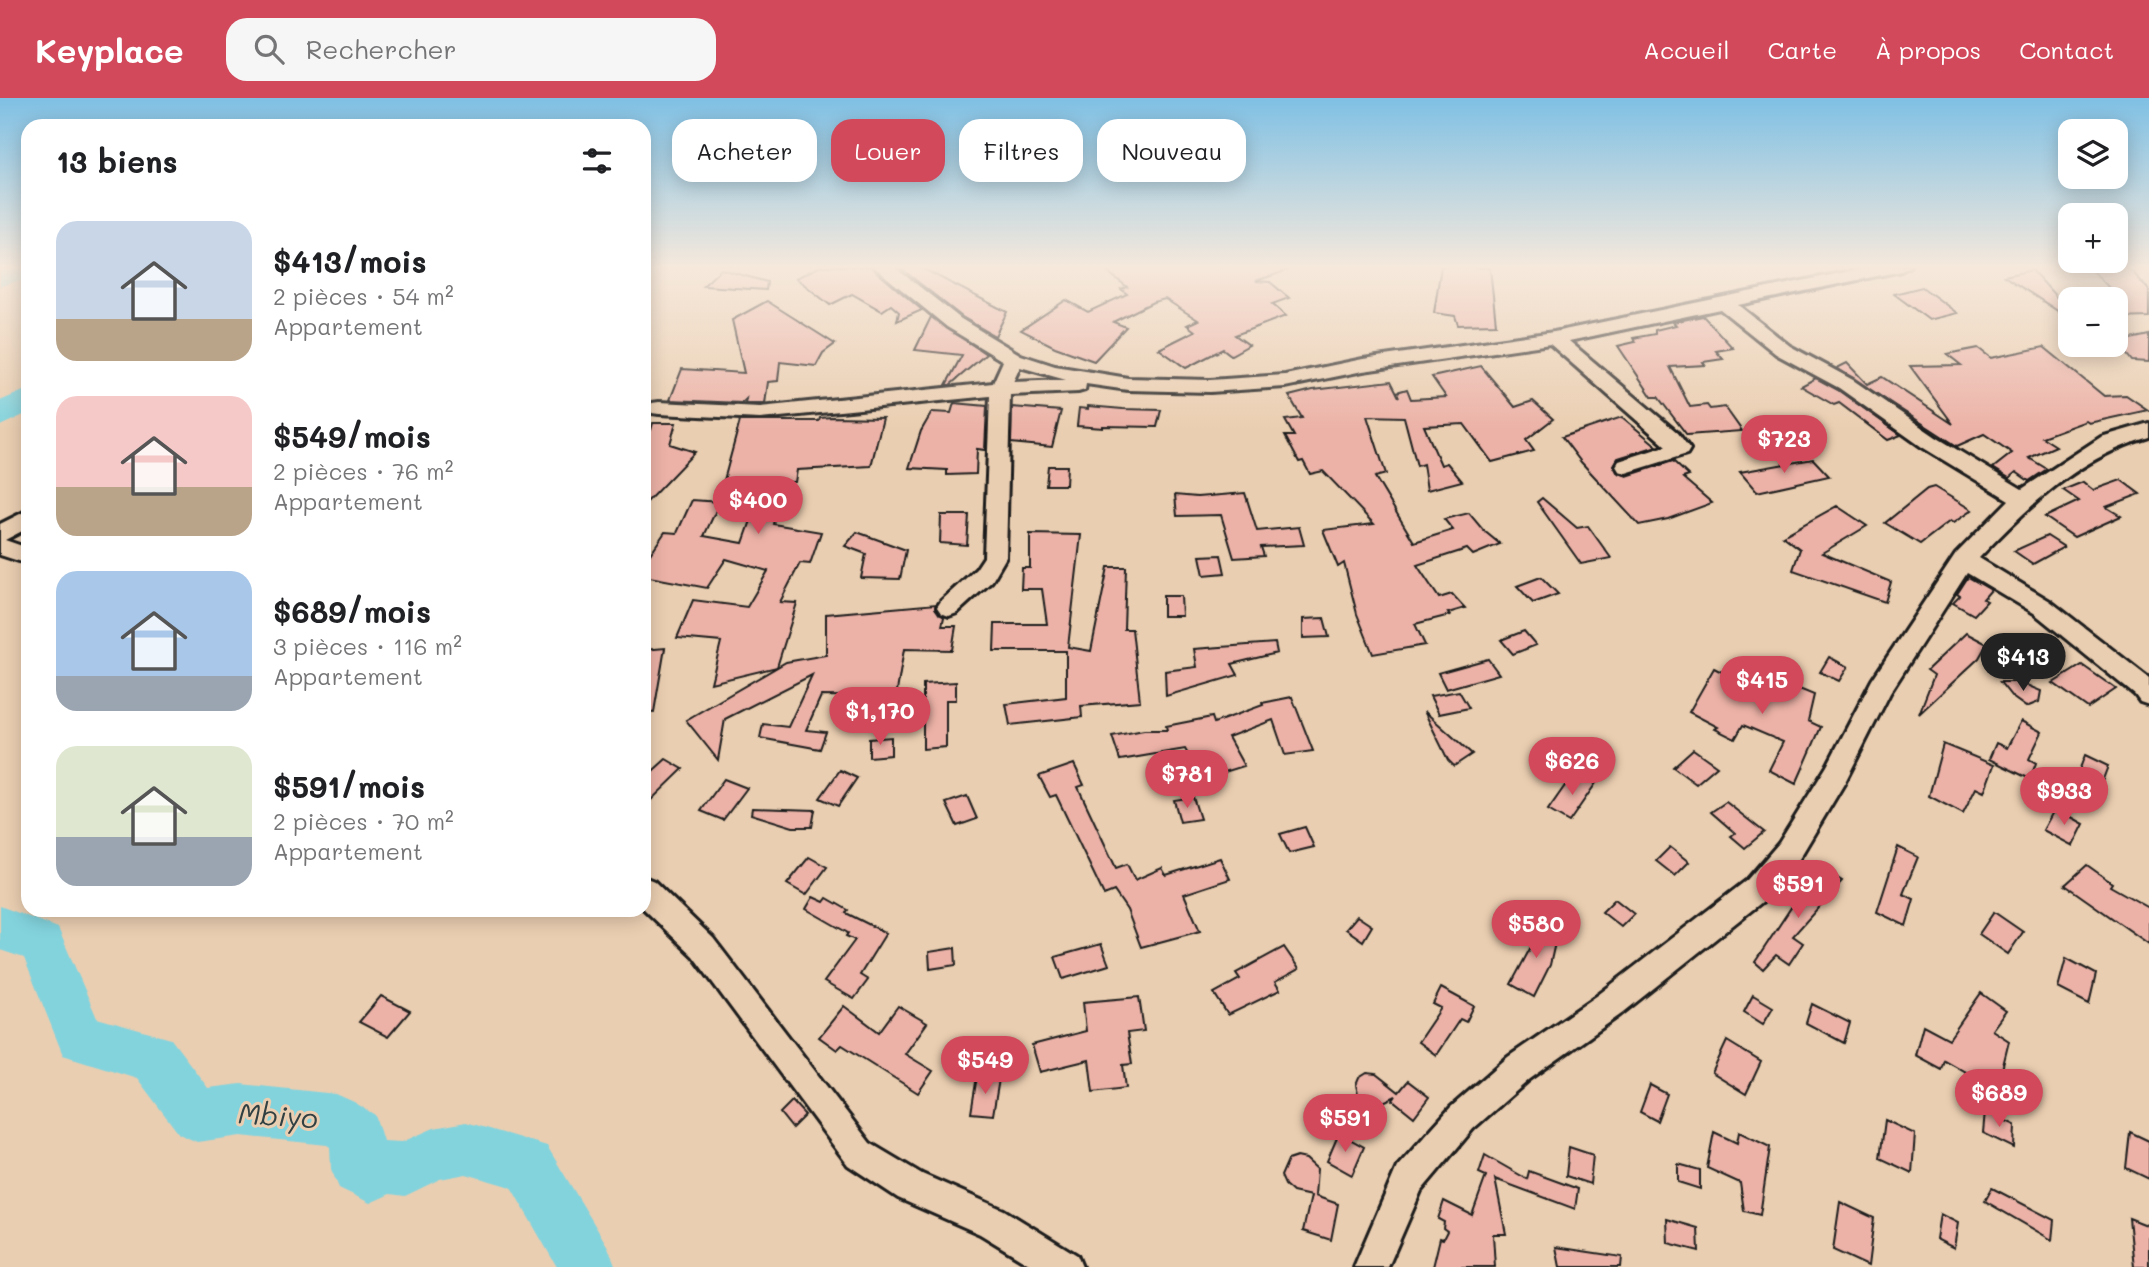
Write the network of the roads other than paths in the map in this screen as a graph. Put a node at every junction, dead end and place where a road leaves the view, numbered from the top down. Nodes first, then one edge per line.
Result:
1 (951, 321) edge
2 (1642, 321) edge
3 (1747, 321) edge
4 (1554, 338) junction
5 (1014, 359) junction
6 (1128, 384) junction
7 (1000, 389) junction
8 (659, 408) dead end
9 (2149, 430) edge
10 (1626, 466) dead end
11 (2022, 499) junction
12 (21, 522) edge
13 (0, 534) edge
14 (0, 547) edge
15 (21, 554) edge
16 (1964, 560) junction
17 (949, 607) dead end
18 (2149, 695) edge
19 (651, 897) edge
20 (1065, 1267) edge
21 (1371, 1267) edge

1 - 5 street
2 - 4 street
3 - 11 street
4 - 6 street
4 - 10 street
5 - 6 street
5 - 7 street
6 - 7 street
7 - 8 street
7 - 17 street
9 - 11 street
11 - 16 street
12 - 13 street
14 - 15 street
16 - 18 street
16 - 21 street
19 - 20 street

